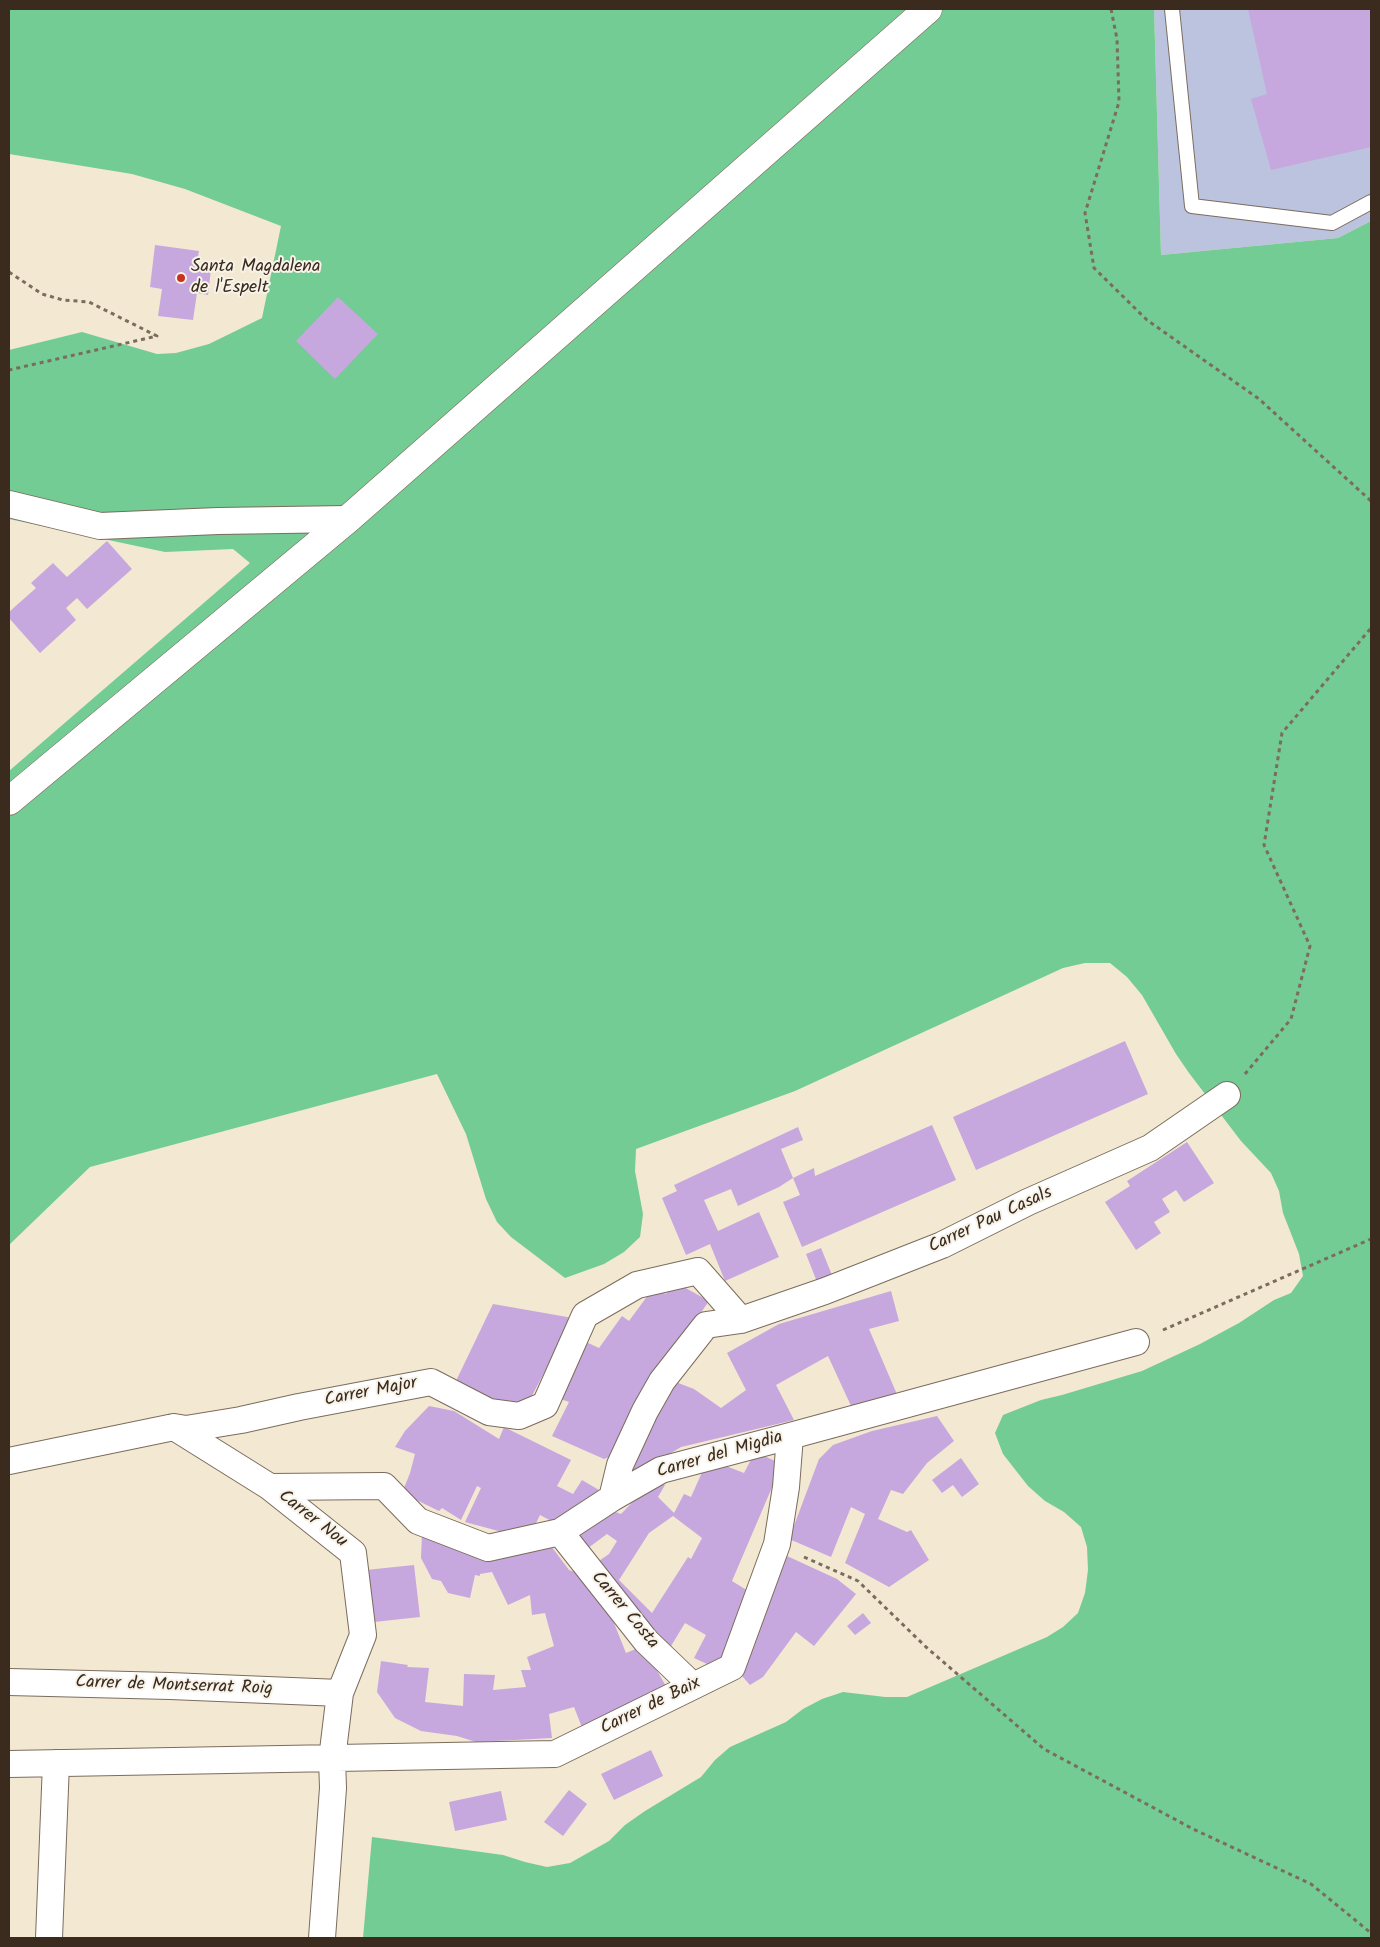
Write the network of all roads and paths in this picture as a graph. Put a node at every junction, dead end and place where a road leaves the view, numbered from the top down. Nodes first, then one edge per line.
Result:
1 (928, 9) edge
2 (1111, 9) edge
3 (1172, 9) edge
4 (1371, 202) edge
5 (9, 272) edge
6 (9, 370) edge
7 (1371, 501) edge
8 (9, 504) edge
9 (348, 518) junction
10 (1371, 628) edge
11 (9, 801) edge
12 (1227, 1095) joint
13 (1371, 1239) edge
14 (741, 1320) junction
15 (1136, 1342) joint
16 (174, 1427) junction
17 (790, 1436) junction
18 (9, 1461) edge
19 (270, 1487) junction
20 (612, 1498) junction
21 (560, 1532) junction
22 (777, 1544) junction
23 (9, 1682) edge
24 (694, 1686) junction
25 (340, 1693) junction
26 (332, 1759) junction
27 (56, 1763) junction
28 (9, 1764) edge
29 (1371, 1933) edge
30 (49, 1938) edge
31 (322, 1938) edge

1 - 9 street
2 - 7 path
3 - 4 lane
5 - 6 path
8 - 9 street
9 - 11 street
10 - 12 path
12 - 14 street, Carrer Pau Casals
13 - 15 path
14 - 16 street, Carrer Major
14 - 20 street, Carrer Pau Casals
15 - 17 street, Carrer del Migdia
16 - 18 street, Carrer Major
16 - 19 street
17 - 20 street, Carrer del Migdia
17 - 22 street, Carrer de Baix
19 - 21 street, Carrer del Migdia
19 - 25 street, Carrer Nou
20 - 21 street, Carrer del Migdia
21 - 24 street, Carrer Costa
22 - 24 street, Carrer de Baix
22 - 29 path
23 - 25 street, Carrer de Montserrat Roig
24 - 26 street, Carrer de Baix
25 - 26 street, Carrer Nou
26 - 27 street
26 - 31 street, Carrer Nou
27 - 28 street
27 - 30 street

